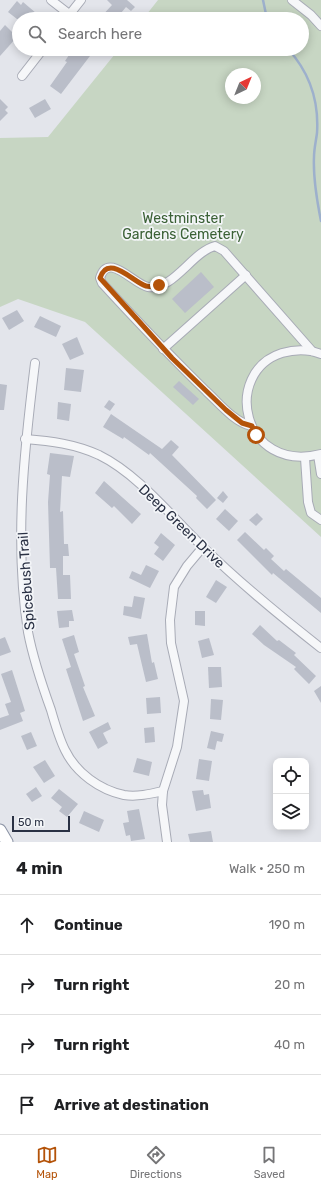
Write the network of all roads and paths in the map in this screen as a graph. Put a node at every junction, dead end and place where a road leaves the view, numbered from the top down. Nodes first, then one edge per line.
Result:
1 (51, 0) edge
2 (81, 0) edge
3 (292, 0) edge
4 (63, 12) edge
5 (70, 12) edge
6 (307, 12) edge
7 (309, 13) edge
8 (319, 21) edge
9 (38, 56) edge
10 (22, 76) dead end
11 (246, 275) junction
12 (163, 349) junction
13 (312, 351) junction
14 (321, 354) edge
15 (35, 363) dead end
16 (252, 426) junction
17 (25, 439) junction
18 (319, 454) edge
19 (305, 458) junction
20 (321, 474) edge
21 (321, 520) edge
22 (203, 547) junction
23 (321, 648) edge
24 (163, 791) junction
25 (0, 830) edge
26 (7, 842) edge
27 (167, 842) edge

1 - 4 street
2 - 5 street
3 - 6 street
7 - 8 street
9 - 10 street
11 - 12 street
11 - 12 street
11 - 13 street
12 - 16 street
13 - 14 street
13 - 16 street
15 - 17 street, Spicebush Trail
16 - 19 street
17 - 22 street, Deep Green Drive
17 - 24 street, Spicebush Trail
18 - 19 street
18 - 20 street
19 - 21 street
22 - 23 street, Deep Green Drive
22 - 24 street
24 - 27 street
25 - 26 highway

